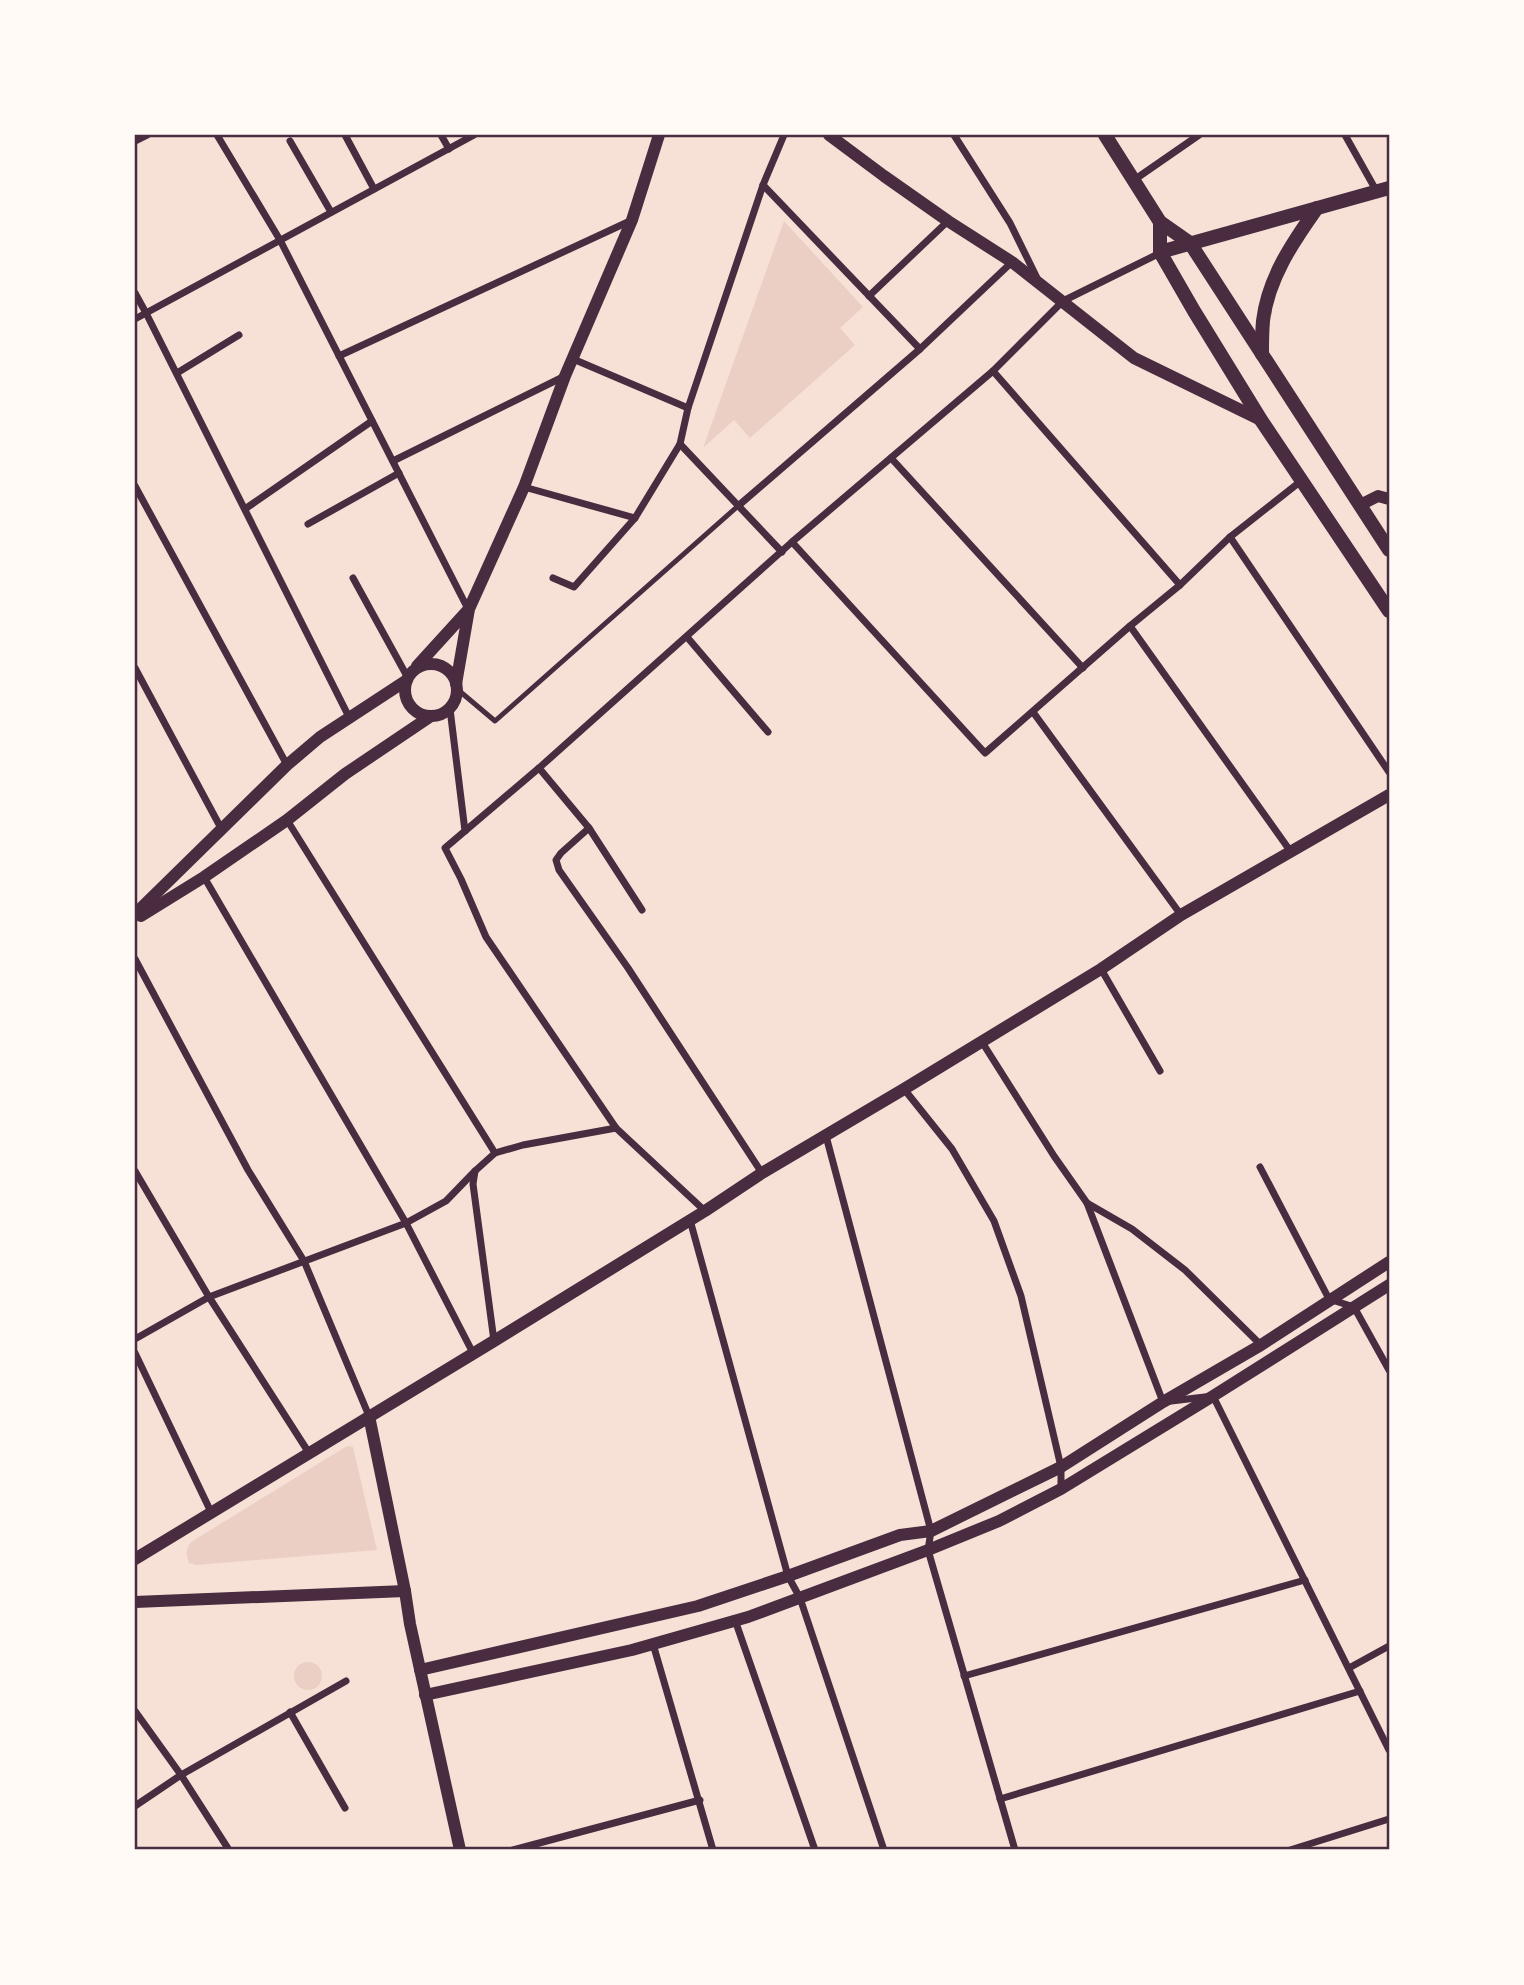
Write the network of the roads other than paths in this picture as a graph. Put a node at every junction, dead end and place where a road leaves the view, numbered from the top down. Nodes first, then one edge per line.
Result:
1 (147, 135) edge
2 (217, 135) edge
3 (345, 135) edge
4 (441, 135) edge
5 (474, 135) edge
6 (659, 135) edge
7 (784, 135) edge
8 (829, 135) edge
9 (954, 135) edge
10 (1105, 135) edge
11 (1199, 135) edge
12 (1345, 135) edge
13 (290, 141) dead end
14 (135, 142) edge
15 (449, 149) junction
16 (1134, 180) junction
17 (763, 185) junction
18 (374, 189) junction
19 (1383, 190) edge
20 (1317, 208) junction
21 (331, 212) junction
22 (632, 220) junction
23 (948, 221) junction
24 (1160, 222) junction
25 (280, 240) junction
26 (1190, 243) junction
27 (1160, 252) junction
28 (1012, 262) junction
29 (1040, 284) junction
30 (135, 293) edge
31 (869, 296) junction
32 (1063, 301) junction
33 (146, 313) junction
34 (135, 319) edge
35 (239, 335) dead end
36 (920, 349) junction
37 (1262, 354) junction
38 (339, 356) junction
39 (573, 359) junction
40 (993, 372) junction
41 (177, 373) junction
42 (565, 376) junction
43 (688, 408) junction
44 (1261, 420) junction
45 (372, 421) junction
46 (680, 444) junction
47 (891, 458) junction
48 (393, 461) junction
49 (399, 473) junction
50 (1301, 480) junction
51 (135, 486) edge
52 (524, 487) junction
53 (1386, 495) edge
54 (1360, 505) junction
55 (738, 506) junction
56 (245, 509) junction
57 (635, 518) junction
58 (308, 524) dead end
59 (1230, 537) junction
60 (792, 542) junction
61 (1389, 550) edge
62 (782, 552) junction
63 (353, 578) dead end
64 (553, 578) dead end
65 (1180, 585) junction
66 (1385, 595) edge
67 (469, 610) junction
68 (1389, 611) edge
69 (1130, 626) junction
70 (687, 636) junction
71 (135, 668) edge
72 (1083, 668) junction
73 (409, 676) junction
74 (456, 686) junction
75 (450, 709) junction
76 (1033, 712) junction
77 (431, 716) junction
78 (349, 717) junction
79 (768, 732) dead end
80 (287, 765) junction
81 (539, 768) junction
82 (1389, 772) edge
83 (1389, 795) edge
84 (287, 820) junction
85 (589, 828) junction
86 (222, 830) junction
87 (465, 831) junction
88 (1291, 852) junction
89 (204, 877) junction
90 (642, 910) dead end
91 (1181, 915) junction
92 (135, 917) edge
93 (135, 959) edge
94 (1101, 969) junction
95 (982, 1042) junction
96 (1160, 1071) dead end
97 (904, 1089) junction
98 (616, 1128) junction
99 (827, 1136) junction
100 (495, 1153) junction
101 (1260, 1167) dead end
102 (135, 1171) edge
103 (475, 1171) junction
104 (762, 1173) junction
105 (1087, 1203) junction
106 (705, 1211) junction
107 (690, 1220) junction
108 (406, 1223) junction
109 (304, 1261) junction
110 (1389, 1262) edge
111 (1389, 1285) edge
112 (209, 1297) junction
113 (1329, 1299) junction
114 (1354, 1307) junction
115 (135, 1339) edge
116 (494, 1341) junction
117 (1261, 1345) junction
118 (135, 1353) edge
119 (473, 1353) junction
120 (1389, 1370) edge
121 (1213, 1396) junction
122 (1163, 1402) junction
123 (369, 1416) junction
124 (309, 1453) junction
125 (1061, 1467) junction
126 (1061, 1489) junction
127 (211, 1512) junction
128 (931, 1531) junction
129 (928, 1550) junction
130 (135, 1559) edge
131 (788, 1576) junction
132 (1305, 1580) junction
133 (405, 1591) junction
134 (800, 1598) junction
135 (135, 1602) edge
136 (735, 1620) junction
137 (653, 1644) junction
138 (1389, 1646) edge
139 (1349, 1668) junction
140 (419, 1670) junction
141 (964, 1676) junction
142 (346, 1681) dead end
143 (1360, 1692) junction
144 (425, 1695) junction
145 (135, 1712) edge
146 (290, 1712) junction
147 (1389, 1750) edge
148 (181, 1775) junction
149 (1000, 1799) junction
150 (699, 1800) junction
151 (135, 1806) edge
152 (345, 1808) dead end
153 (1389, 1819) edge
154 (229, 1850) edge
155 (460, 1850) edge
156 (513, 1850) edge
157 (713, 1850) edge
158 (815, 1850) edge
159 (884, 1850) edge
160 (1015, 1850) edge
161 (1290, 1850) edge

1 - 14 street
2 - 25 street
3 - 18 street
4 - 15 street
5 - 15 street
6 - 22 street
7 - 17 street
8 - 23 street
9 - 29 street
10 - 16 main road
11 - 16 street
12 - 19 street
13 - 21 street
15 - 18 street
16 - 24 main road
17 - 31 street
17 - 43 street
18 - 21 street
19 - 20 main road
20 - 26 main road
20 - 37 main road
21 - 25 street
22 - 38 street
22 - 39 street
23 - 28 street
23 - 31 street
24 - 26 main road
24 - 27 main road
25 - 33 street
25 - 38 street
26 - 27 main road
26 - 37 main road
27 - 32 street
27 - 44 main road
28 - 29 street
28 - 36 street
29 - 32 street
30 - 33 street
31 - 36 street
32 - 40 street
32 - 44 street
33 - 34 street
33 - 41 street
35 - 41 street
36 - 55 street
37 - 54 main road
38 - 45 street
39 - 42 street
39 - 43 street
40 - 47 street
40 - 65 street
41 - 56 street
42 - 48 street
42 - 52 street
43 - 46 street
44 - 50 main road
45 - 48 street
45 - 56 street
46 - 55 street
46 - 57 street
47 - 60 street
47 - 72 street
48 - 49 street
49 - 58 street
49 - 67 street
50 - 59 street
50 - 66 main road
51 - 80 street
52 - 57 street
52 - 67 street
53 - 54 street
54 - 61 main road
55 - 62 street
55 - 74 lane
56 - 78 street
57 - 64 street
59 - 65 street
59 - 82 street
60 - 62 street
60 - 76 street
62 - 70 street
63 - 73 street
65 - 69 street
66 - 68 main road
67 - 73 street
67 - 74 street
69 - 72 street
69 - 88 street
70 - 79 street
70 - 81 street
71 - 86 street
72 - 76 street
73 - 74 street
73 - 77 street
73 - 78 street
74 - 75 street
75 - 77 street
75 - 87 street
76 - 91 street
77 - 84 street
78 - 80 street
80 - 86 street
81 - 85 street
81 - 87 street
83 - 88 street
84 - 89 street
84 - 100 street
85 - 90 street
85 - 104 street
86 - 92 street
87 - 98 street
88 - 91 street
89 - 92 street
89 - 108 street
91 - 94 street
93 - 109 street
94 - 95 street
94 - 96 street
95 - 97 street
95 - 105 street
97 - 99 street
97 - 125 street
98 - 100 street
98 - 106 street
99 - 104 street
99 - 128 street
100 - 103 street
101 - 113 street
102 - 112 street
103 - 108 street
103 - 116 street
104 - 106 street
105 - 117 street
105 - 122 street
106 - 107 street
107 - 116 street
107 - 131 street
108 - 109 street
108 - 119 street
109 - 112 street
109 - 123 street
110 - 113 street
111 - 114 street
112 - 115 street
112 - 124 street
113 - 114 street
113 - 117 street
114 - 120 street
114 - 121 street
116 - 119 street
117 - 122 street
118 - 127 street
119 - 123 street
121 - 122 street
121 - 126 street
121 - 132 street
122 - 125 street
123 - 124 street
123 - 133 street
124 - 127 street
125 - 126 street
125 - 128 street
126 - 129 street
127 - 130 street
128 - 129 street
128 - 131 street
129 - 134 street
129 - 141 street
131 - 134 street
131 - 140 street
132 - 139 street
132 - 141 street
133 - 135 street
133 - 140 street
134 - 136 street
134 - 159 street
136 - 137 street
136 - 158 street
137 - 144 street
137 - 150 street
138 - 139 street
139 - 143 street
140 - 144 street
141 - 149 street
142 - 146 street
143 - 147 street
143 - 149 street
144 - 155 street
145 - 148 street
146 - 148 street
146 - 152 street
148 - 151 street
148 - 154 street
149 - 160 street
150 - 156 street
150 - 157 street
153 - 161 street

